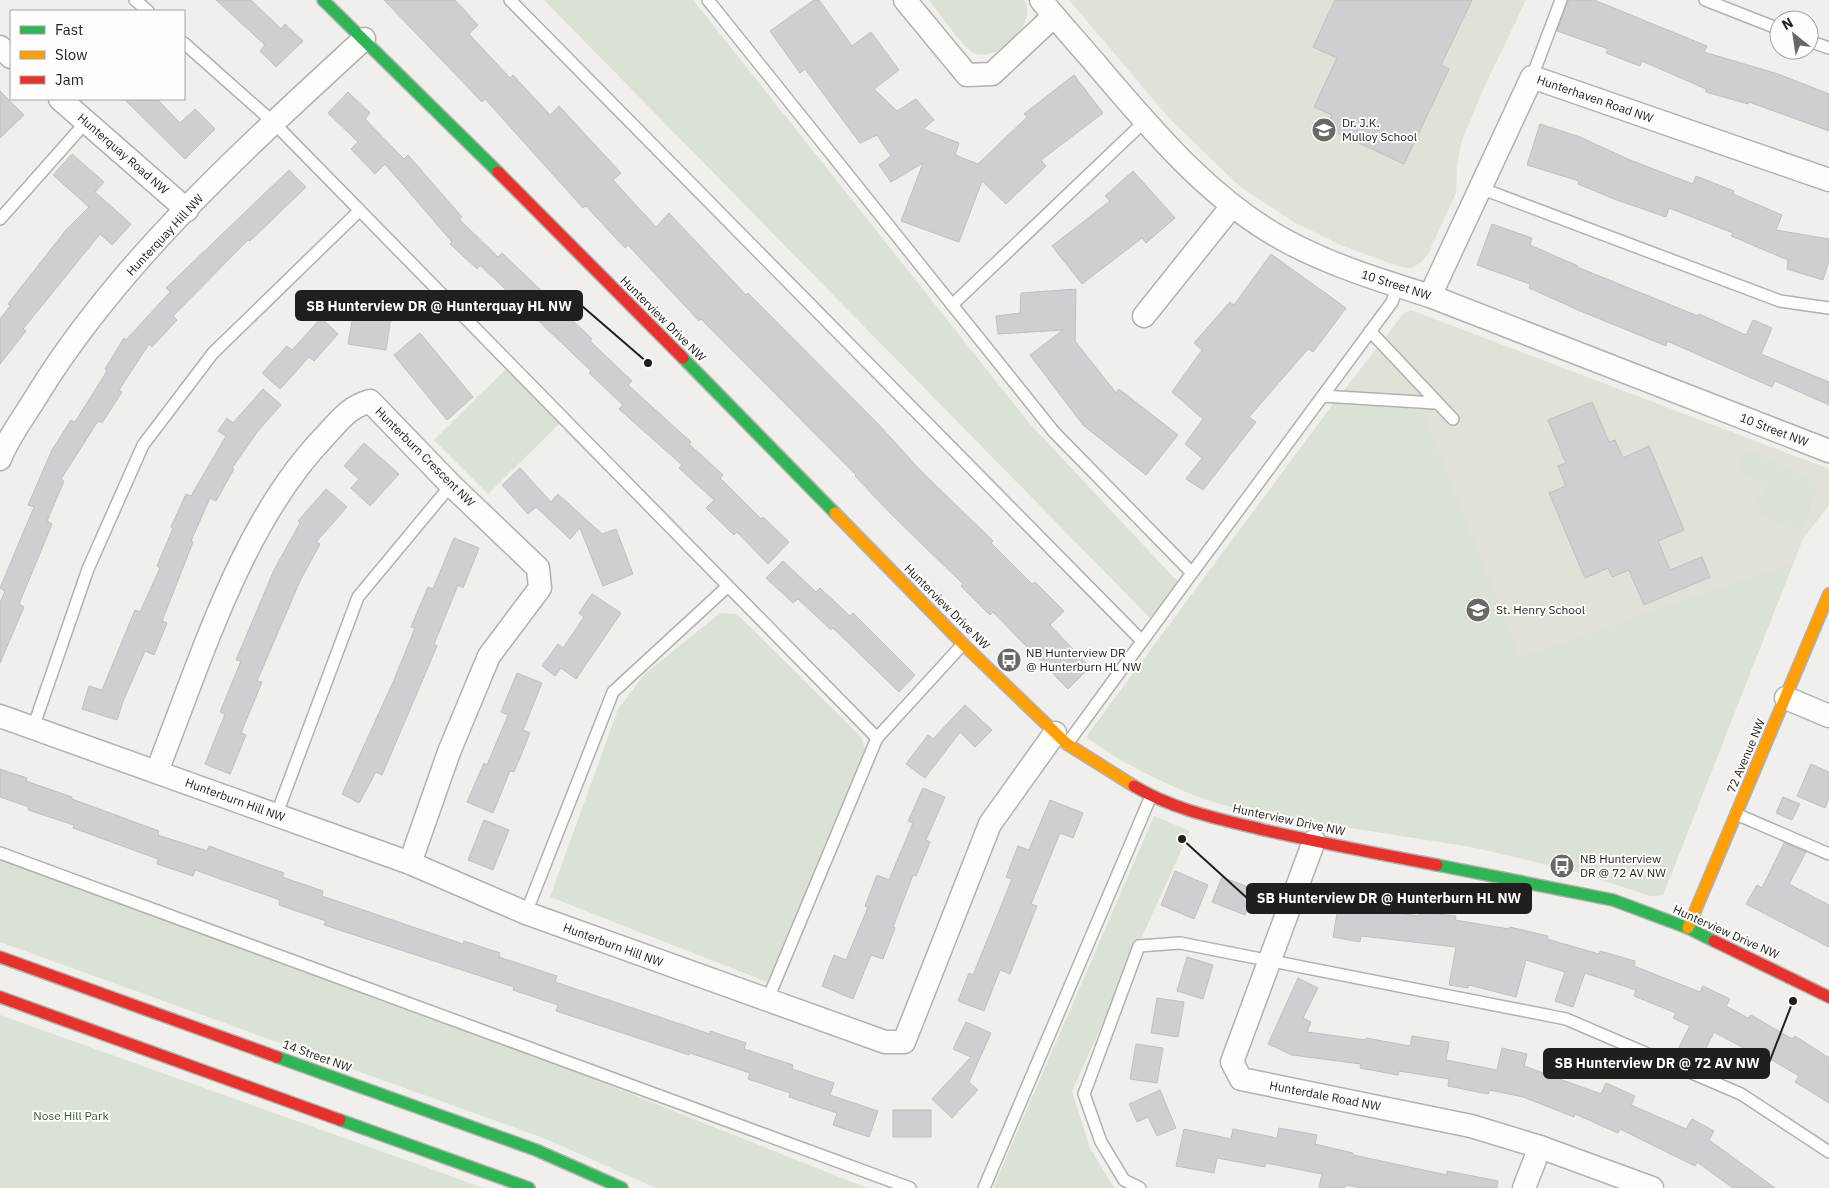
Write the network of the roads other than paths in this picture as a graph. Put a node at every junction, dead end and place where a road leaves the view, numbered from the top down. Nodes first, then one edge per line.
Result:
1 (136, 0) edge
2 (322, 0) edge
3 (510, 0) edge
4 (708, 0) edge
5 (905, 0) edge
6 (1561, 0) edge
7 (1705, 0) edge
8 (1047, 8) edge
9 (147, 10) edge
10 (1769, 25) edge
11 (364, 39) junction
12 (185, 44) edge
13 (0, 47) edge
14 (10, 56) edge
15 (1532, 77) junction
16 (61, 100) edge
17 (1145, 121) junction
18 (86, 122) junction
19 (274, 123) junction
20 (1829, 180) edge
21 (1480, 188) junction
22 (1232, 206) junction
23 (187, 210) junction
24 (358, 211) junction
25 (0, 218) edge
26 (1398, 286) junction
27 (1430, 296) junction
28 (952, 305) junction
29 (1829, 308) edge
30 (1144, 316) dead end
31 (1370, 331) junction
32 (1323, 396) junction
33 (1435, 403) junction
34 (1453, 420) dead end
35 (1829, 451) edge
36 (1, 454) edge
37 (451, 485) junction
38 (1192, 574) junction
39 (727, 587) junction
40 (1829, 594) edge
41 (1142, 641) junction
42 (963, 644) junction
43 (1786, 698) junction
44 (0, 716) edge
45 (1829, 716) edge
46 (33, 728) junction
47 (877, 738) junction
48 (1061, 738) junction
49 (157, 771) junction
50 (1151, 796) junction
51 (1736, 814) junction
52 (276, 816) junction
53 (1314, 840) junction
54 (0, 853) edge
55 (1829, 854) edge
56 (410, 863) junction
57 (526, 913) junction
58 (1688, 928) junction
59 (0, 957) edge
60 (1271, 961) junction
61 (0, 997) edge
62 (1829, 997) edge
63 (767, 1001) junction
64 (1540, 1147) junction
65 (1829, 1152) edge
66 (529, 1188) edge
67 (622, 1188) edge
68 (910, 1188) edge
69 (984, 1188) edge
70 (1140, 1188) edge
71 (1524, 1188) edge
72 (1652, 1188) edge

1 - 9 lane
2 - 11 street, Hunterview Drive NW
3 - 41 lane
4 - 28 lane
5 - 8 street
6 - 15 lane
7 - 10 lane
8 - 17 street, 10 Street NW
11 - 19 street, Hunterquay Hill NW
11 - 42 street, Hunterview Drive NW
12 - 19 lane
13 - 14 street
15 - 20 street, Hunterhaven Road NW
15 - 21 street, Hunterhaven Road NW
16 - 18 street, Hunterquay Road NW
17 - 22 street, 10 Street NW
17 - 28 lane
18 - 23 street, Hunterquay Road NW
18 - 25 lane
19 - 23 street, Hunterquay Hill NW
19 - 24 lane
21 - 27 street, Hunterhaven Road NW
21 - 29 lane
22 - 26 street, 10 Street NW
22 - 30 street
23 - 36 street, Hunterquay Hill NW
24 - 39 lane
24 - 46 lane
26 - 27 street, 10 Street NW
26 - 31 lane
27 - 35 street, 10 Street NW
28 - 38 lane
31 - 32 lane
31 - 33 lane
32 - 33 lane
32 - 38 lane
33 - 34 lane
37 - 49 street, Hunterburn Crescent NW
37 - 52 lane
37 - 56 street, Hunterburn Crescent NW
38 - 41 lane
39 - 47 lane
39 - 57 lane
40 - 43 street, 72 Avenue NW
41 - 48 lane
42 - 47 lane
42 - 48 street, Hunterview Drive NW
43 - 45 street
43 - 51 street, 72 Avenue NW
44 - 46 street, Hunterburn Hill NW
46 - 49 street, Hunterburn Hill NW
47 - 63 lane
48 - 50 street, Hunterview Drive NW
48 - 63 street, Hunterburn Hill NW
49 - 52 street, Hunterburn Hill NW
50 - 53 street, Hunterview Drive NW
50 - 69 lane
51 - 55 lane
51 - 58 street, 72 Avenue NW
52 - 56 street, Hunterburn Hill NW
53 - 58 street, Hunterview Drive NW
53 - 60 street, Hunterdale Road NW
54 - 68 lane
56 - 57 street, Hunterburn Hill NW
57 - 63 street, Hunterburn Hill NW
58 - 62 street, Hunterview Drive NW
59 - 67 street, 14 Street NW
60 - 64 street, Hunterdale Road NW
60 - 65 lane
60 - 70 lane
61 - 66 street
64 - 71 street
64 - 72 street, Hunterdale Road NW

